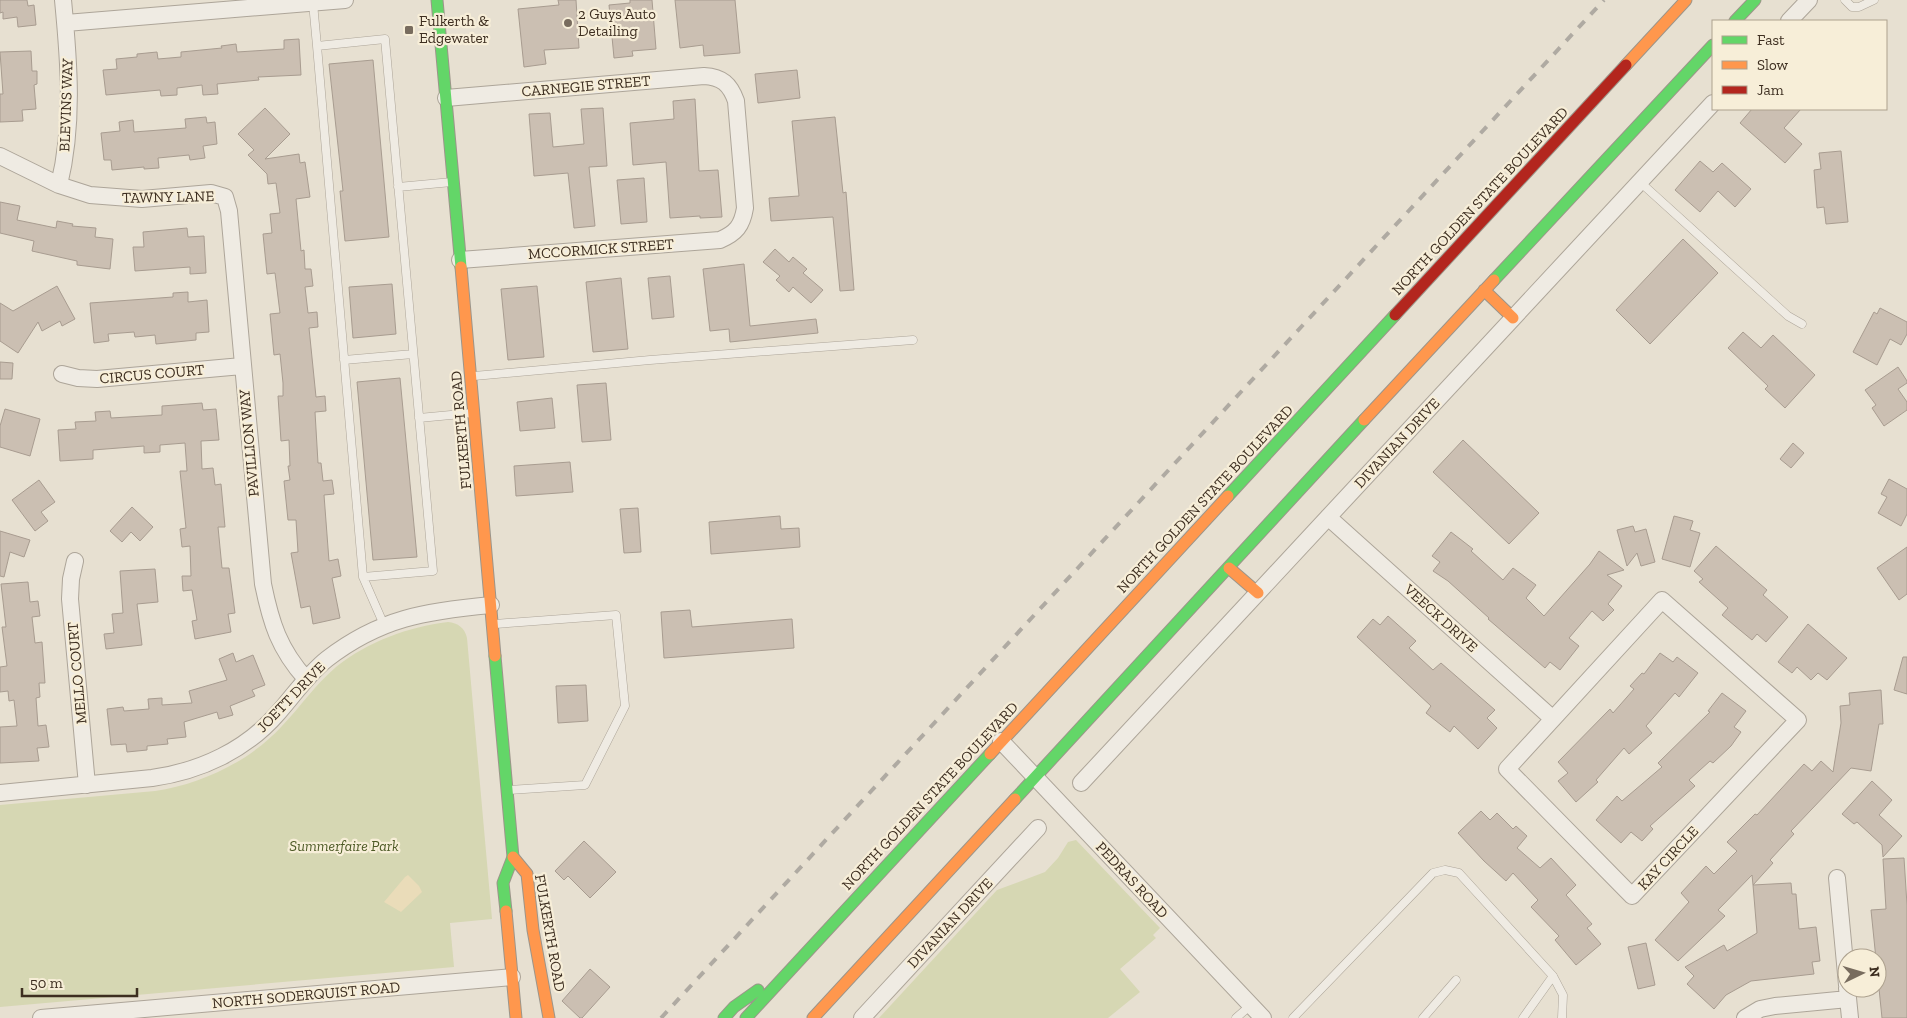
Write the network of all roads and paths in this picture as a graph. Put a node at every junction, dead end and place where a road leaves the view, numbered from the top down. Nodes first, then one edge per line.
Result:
1 (64, 0) edge
2 (345, 0) edge
3 (437, 0) edge
4 (1686, 0) edge
5 (1809, 0) edge
6 (1845, 0) edge
7 (1874, 0) edge
8 (313, 3) junction
9 (248, 4) edge
10 (1759, 4) edge
11 (1736, 20) edge
12 (1751, 20) edge
13 (1790, 20) edge
14 (66, 24) junction
15 (317, 46) junction
16 (1712, 46) edge
17 (446, 98) junction
18 (1712, 104) edge
19 (0, 156) edge
20 (454, 182) junction
21 (1640, 182) junction
22 (59, 186) junction
23 (398, 187) junction
24 (225, 197) joint
25 (738, 230) joint
26 (460, 260) junction
27 (1484, 290) junction
28 (1513, 318) junction
29 (1802, 324) dead end
30 (912, 340) dead end
31 (413, 354) junction
32 (344, 360) junction
33 (242, 366) junction
34 (62, 374) dead end
35 (471, 376) junction
36 (474, 413) junction
37 (419, 418) junction
38 (1328, 517) junction
39 (75, 561) dead end
40 (1229, 568) junction
41 (363, 577) junction
42 (1258, 593) junction
43 (491, 605) junction
44 (493, 624) junction
45 (384, 625) junction
46 (306, 679) junction
47 (1553, 719) junction
48 (1001, 741) junction
49 (1036, 778) junction
50 (1080, 783) dead end
51 (86, 785) junction
52 (507, 790) junction
53 (0, 793) edge
54 (1038, 828) dead end
55 (513, 857) junction
56 (1837, 878) dead end
57 (1844, 948) edge
58 (797, 962) junction
59 (1553, 976) junction
60 (512, 977) junction
61 (1456, 980) dead end
62 (1837, 993) edge
63 (1849, 998) edge
64 (1251, 1005) junction
65 (1295, 1016) edge
66 (41, 1018) edge
67 (516, 1018) edge
68 (549, 1018) edge
69 (724, 1018) edge
70 (746, 1018) edge
71 (813, 1018) edge
72 (862, 1018) edge
73 (1236, 1018) edge
74 (1263, 1018) edge
75 (1423, 1018) edge
76 (1523, 1018) edge
77 (1562, 1018) edge
78 (1745, 1018) edge
79 (1850, 1018) edge

1 - 14 street, BLEVINS WAY
2 - 8 street
3 - 17 main road, FULKERTH ROAD
4 - 48 main road, NORTH GOLDEN STATE BOULEVARD
5 - 13 street
6 - 7 lane
8 - 9 street
8 - 15 lane
9 - 14 street
10 - 11 main road
10 - 12 main road
14 - 22 street, BLEVINS WAY
15 - 23 lane
15 - 32 lane
16 - 27 main road
17 - 20 main road, FULKERTH ROAD
17 - 25 street, CARNEGIE STREET
18 - 21 street, DIVANIAN DRIVE
19 - 22 street, TAWNY LANE
20 - 23 lane
20 - 26 main road, FULKERTH ROAD
21 - 28 street, DIVANIAN DRIVE
21 - 29 lane
22 - 24 street, TAWNY LANE
23 - 31 lane
24 - 33 street, PAVILLION WAY
25 - 26 street, MCCORMICK STREET
26 - 35 main road, FULKERTH ROAD
27 - 28 main road
27 - 40 main road
28 - 38 street, DIVANIAN DRIVE
30 - 35 lane
31 - 32 lane
31 - 37 lane
32 - 41 lane
33 - 34 street, CIRCUS COURT
33 - 46 street, PAVILLION WAY
35 - 36 main road, FULKERTH ROAD
36 - 37 lane
36 - 43 main road, FULKERTH ROAD
37 - 41 lane
38 - 42 street, DIVANIAN DRIVE
38 - 47 street, VEECK DRIVE
39 - 51 street, MELLO COURT
40 - 42 main road
40 - 49 main road
41 - 45 lane
42 - 50 street, DIVANIAN DRIVE
43 - 44 main road, FULKERTH ROAD
43 - 45 street, JOETT DRIVE
44 - 52 main road, FULKERTH ROAD
44 - 52 lane
45 - 46 street, JOETT DRIVE
46 - 51 street, JOETT DRIVE
47 - 47 street, KAY CIRCLE
48 - 49 street, PEDRAS ROAD
48 - 58 main road, NORTH GOLDEN STATE BOULEVARD
49 - 64 street, PEDRAS ROAD
49 - 71 main road
51 - 53 street, JOETT DRIVE
52 - 55 main road, FULKERTH ROAD
54 - 72 street, DIVANIAN DRIVE
55 - 60 main road, FULKERTH ROAD
55 - 68 main road, FULKERTH ROAD
56 - 57 street
58 - 69 main road
58 - 70 main road, NORTH GOLDEN STATE BOULEVARD
59 - 65 lane
59 - 76 lane
59 - 77 lane
60 - 66 street, NORTH SODERQUIST ROAD
60 - 67 main road, FULKERTH ROAD
61 - 75 lane
62 - 78 street
63 - 79 street
64 - 73 lane
64 - 74 street, PEDRAS ROAD

